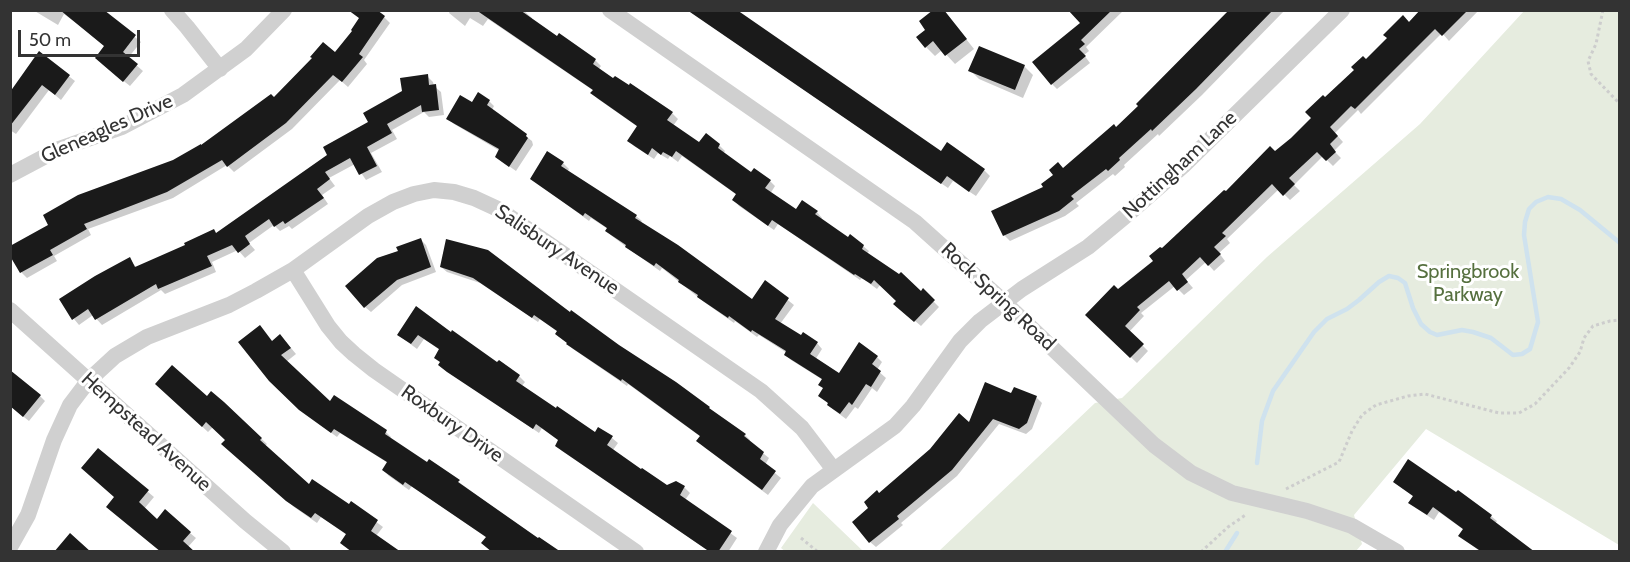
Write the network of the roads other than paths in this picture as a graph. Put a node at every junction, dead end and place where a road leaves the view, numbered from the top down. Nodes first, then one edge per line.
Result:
1 (172, 10) edge
2 (284, 10) edge
3 (610, 10) edge
4 (1342, 10) edge
5 (220, 69) junction
6 (10, 175) edge
7 (293, 270) junction
8 (1004, 302) junction
9 (10, 310) edge
10 (89, 380) junction
11 (834, 470) junction
12 (10, 547) edge
13 (283, 552) edge
14 (636, 552) edge
15 (766, 552) edge
16 (1397, 552) edge

1 - 5 street
2 - 5 street, Gleneagles Drive
3 - 8 street, Rock Spring Road
4 - 8 street, Nottingham Lane
5 - 6 street, Gleneagles Drive
7 - 10 street, Salisbury Avenue
7 - 11 street, Salisbury Avenue
7 - 14 street, Roxbury Drive
8 - 11 street, Nottingham Lane
8 - 16 street, Rock Spring Road
9 - 10 street, Hempstead Avenue
10 - 12 street, Salisbury Avenue
10 - 13 street, Hempstead Avenue
11 - 15 street, Nottingham Lane

